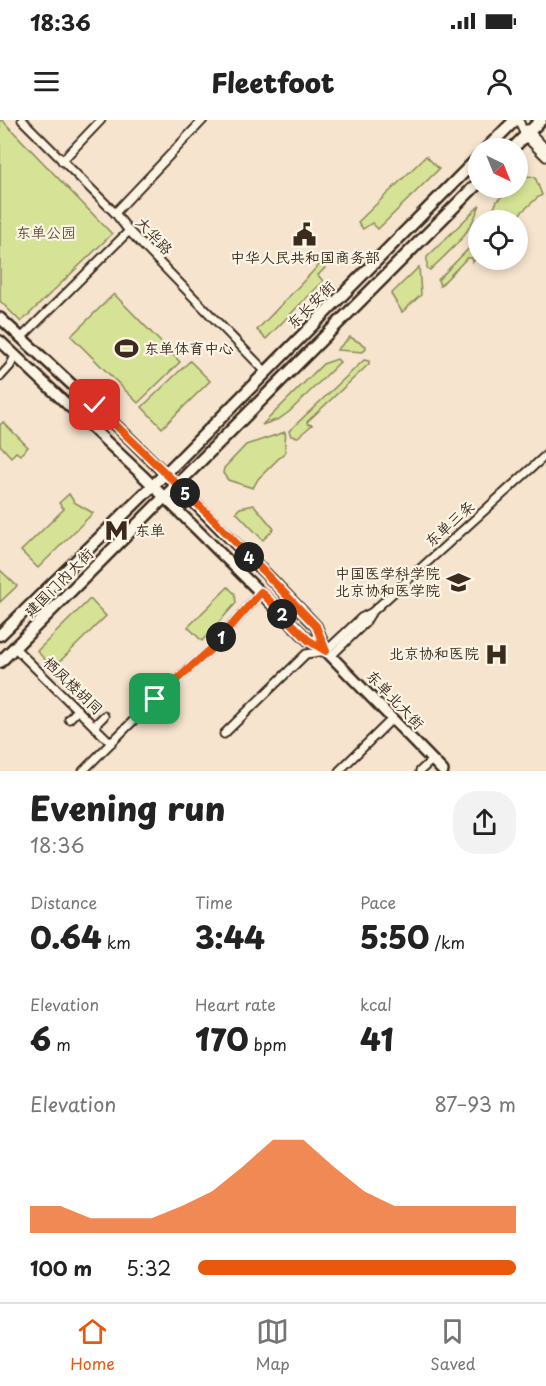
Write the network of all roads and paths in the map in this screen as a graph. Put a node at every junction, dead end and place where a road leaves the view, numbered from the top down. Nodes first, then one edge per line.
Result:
1 (22, 120) edge
2 (100, 120) edge
3 (203, 120) edge
4 (518, 120) edge
5 (541, 120) edge
6 (527, 134) junction
7 (498, 138) edge
8 (523, 138) edge
9 (546, 149) edge
10 (546, 157) edge
11 (62, 161) junction
12 (468, 168) edge
13 (468, 193) edge
14 (115, 213) junction
15 (129, 231) junction
16 (0, 318) edge
17 (21, 338) junction
18 (0, 340) edge
19 (15, 356) junction
20 (266, 372) junction
21 (0, 377) edge
22 (546, 455) edge
23 (166, 473) junction
24 (178, 486) junction
25 (152, 487) junction
26 (164, 499) junction
27 (261, 592) junction
28 (0, 635) edge
29 (15, 648) junction
30 (329, 653) junction
31 (0, 662) edge
32 (78, 710) junction
33 (104, 716) dead end
34 (69, 718) dead end
35 (392, 719) junction
36 (94, 726) junction
37 (224, 735) dead end
38 (111, 743) junction
39 (432, 760) junction
40 (83, 771) edge
41 (339, 771) edge
42 (420, 771) edge
43 (443, 771) edge

1 - 11 street, 大华路
2 - 11 street
3 - 14 street
4 - 6 street
4 - 7 highway
5 - 6 highway
6 - 8 highway
6 - 9 street
6 - 10 street
11 - 14 street, 大华路
12 - 20 highway, 东长安街
13 - 24 highway
14 - 15 street, 大华路
15 - 17 street
15 - 20 street, 大华路
16 - 17 main road, 东单北大街
17 - 23 main road, 东单北大街
18 - 19 main road, 东单北大街
19 - 21 street
19 - 25 main road, 东单北大街
20 - 23 highway, 东长安街
22 - 30 street, 东单三条
23 - 24 main road, 东单北大街
23 - 25 highway, 建国门内大街
24 - 26 highway, 建国门内大街
24 - 30 main road, 东单北大街
25 - 26 main road, 东单北大街
25 - 28 highway, 建国门内大街
26 - 27 main road, 东单北大街
26 - 29 highway, 建国门内大街
27 - 30 main road, 东单北大街
27 - 38 street
29 - 31 highway, 建国门内大街
29 - 32 street, 栖凤楼胡同
30 - 35 main road, 东单北大街
30 - 37 street
32 - 34 street
32 - 36 street, 栖凤楼胡同
33 - 36 street
35 - 39 main road, 东单北大街
35 - 41 street
36 - 38 street, 栖凤楼胡同
38 - 40 street
39 - 42 street
39 - 43 main road, 东单北大街

